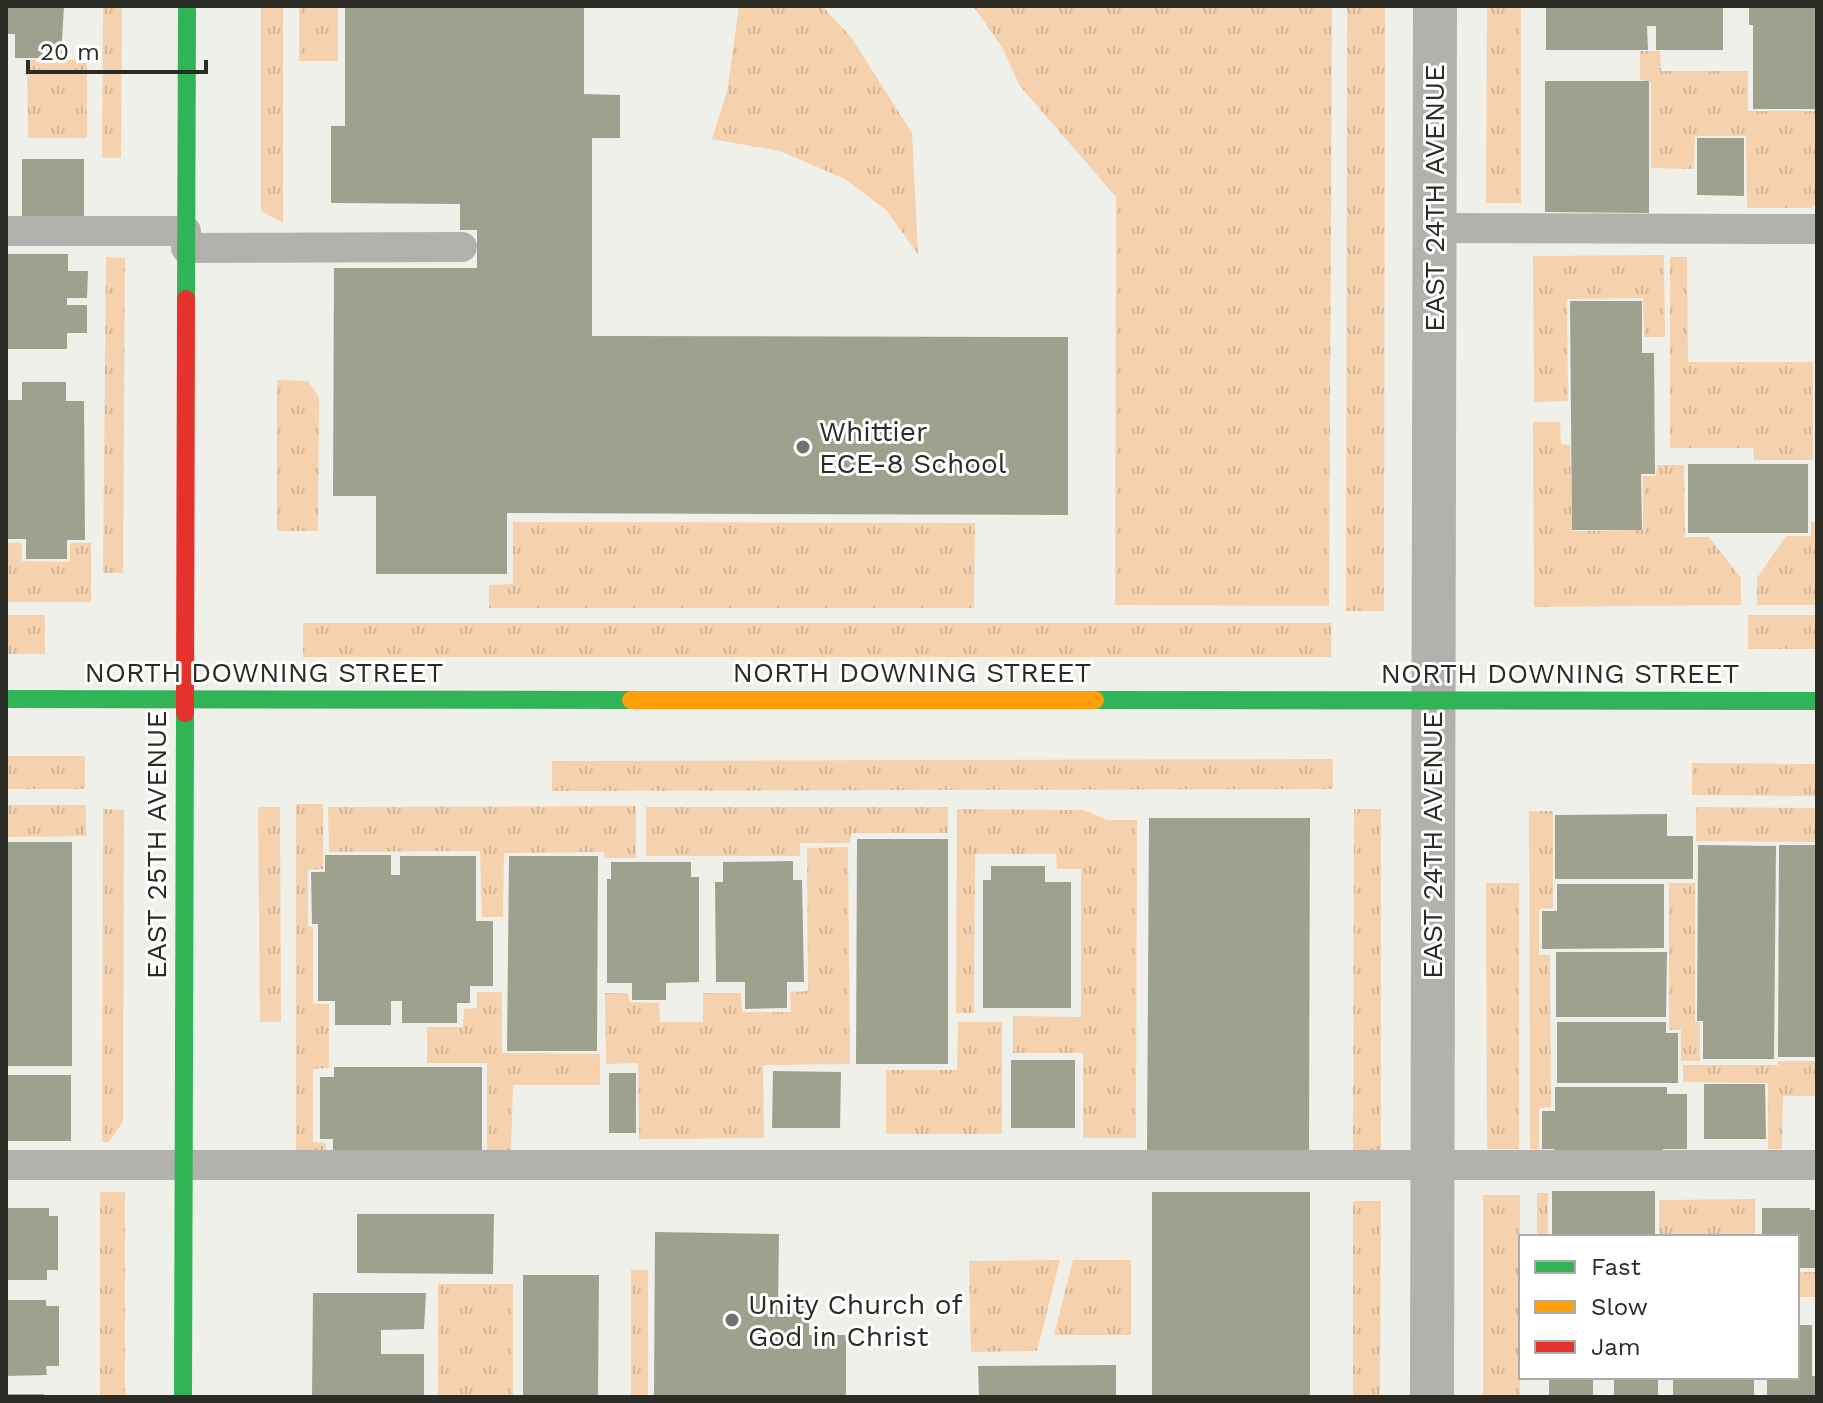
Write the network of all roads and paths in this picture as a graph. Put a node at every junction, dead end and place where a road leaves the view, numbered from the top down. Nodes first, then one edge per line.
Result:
1 (187, 6) edge
2 (1435, 6) edge
3 (1434, 228) junction
4 (1817, 229) edge
5 (6, 231) edge
6 (186, 240) junction
7 (462, 247) dead end
8 (6, 699) edge
9 (185, 699) junction
10 (1432, 701) junction
11 (1817, 701) edge
12 (1432, 1164) junction
13 (6, 1165) edge
14 (183, 1165) junction
15 (1817, 1165) edge
16 (183, 1397) edge
17 (1432, 1397) edge

1 - 6 main road, EAST 25TH AVENUE
2 - 3 street, EAST 24TH AVENUE
3 - 4 lane
3 - 10 street, EAST 24TH AVENUE
5 - 6 lane
6 - 7 lane
6 - 9 main road, EAST 25TH AVENUE
8 - 9 main road, NORTH DOWNING STREET
9 - 10 main road, NORTH DOWNING STREET
9 - 14 main road, EAST 25TH AVENUE
10 - 11 main road, NORTH DOWNING STREET
10 - 12 street, EAST 24TH AVENUE
12 - 14 lane
12 - 15 lane
12 - 17 street, EAST 24TH AVENUE
13 - 14 lane
14 - 16 main road, EAST 25TH AVENUE

